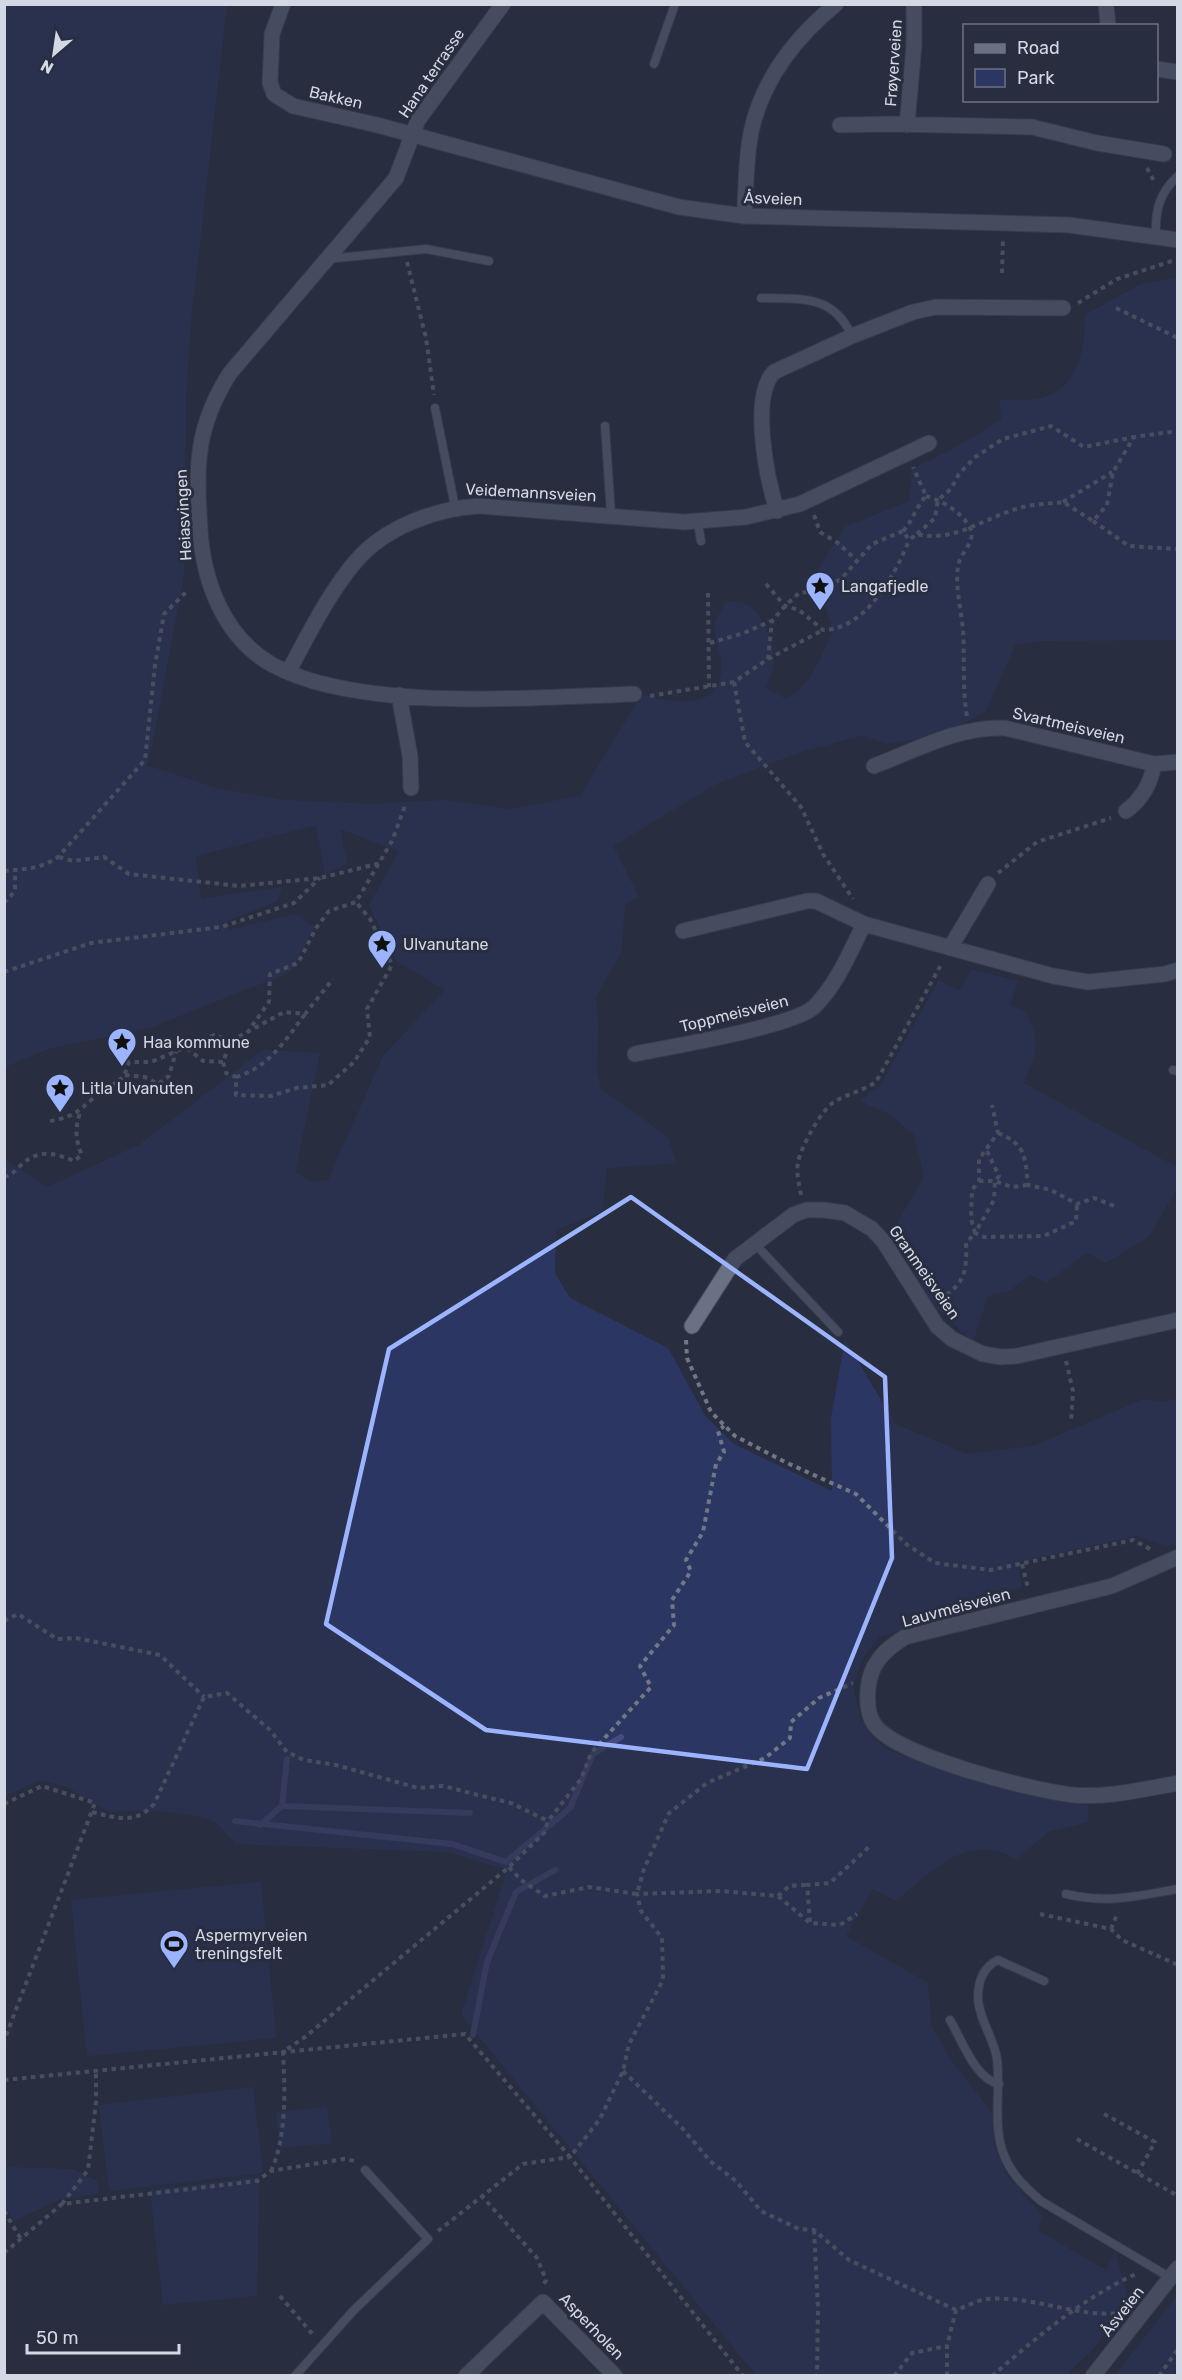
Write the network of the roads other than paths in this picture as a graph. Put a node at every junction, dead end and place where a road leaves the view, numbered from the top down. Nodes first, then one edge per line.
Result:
1 (283, 4) edge
2 (503, 4) edge
3 (675, 4) edge
4 (836, 4) edge
5 (914, 4) edge
6 (1106, 4) edge
7 (1108, 24) edge
8 (654, 64) dead end
9 (1158, 69) edge
10 (1178, 72) edge
11 (907, 124) junction
12 (377, 125) joint
13 (840, 125) dead end
14 (412, 134) junction
15 (1164, 154) dead end
16 (1178, 176) edge
17 (744, 216) junction
18 (1156, 235) junction
19 (1178, 240) edge
20 (327, 259) junction
21 (489, 261) dead end
22 (761, 298) dead end
23 (1063, 308) road end
24 (852, 336) junction
25 (435, 408) road end
26 (605, 426) dead end
27 (929, 443) dead end
28 (455, 507) junction
29 (777, 511) junction
30 (611, 514) junction
31 (698, 522) junction
32 (701, 541) dead end
33 (288, 672) junction
34 (634, 694) road end
35 (399, 695) junction
36 (1178, 762) edge
37 (1154, 764) junction
38 (874, 766) dead end
39 (411, 788) road end
40 (1126, 812) road end
41 (988, 884) road end
42 (864, 924) junction
43 (683, 932) dead end
44 (950, 948) junction
45 (1178, 970) edge
46 (635, 1054) dead end
47 (754, 1243) junction
48 (1178, 1320) edge
49 (692, 1326) road end
50 (838, 1332) dead end
51 (1173, 1558) edge
52 (1178, 1783) edge
53 (1178, 1889) edge
54 (1066, 1894) dead end
55 (1044, 1982) dead end
56 (950, 2020) dead end
57 (999, 2084) junction
58 (365, 2170) road end
59 (1170, 2272) edge
60 (295, 2376) edge
61 (466, 2376) edge
62 (615, 2376) edge
63 (1093, 2376) edge

1 - 12 street, Bakken
2 - 14 street, Hana terrasse
3 - 8 lane
4 - 17 street
5 - 11 street, Frøyerveien
6 - 7 street
9 - 10 street
11 - 13 street, Frøyerveien
11 - 15 street, Frøyerveien
12 - 14 street, Åsveien
14 - 17 street, Åsveien
14 - 20 street, Heiasvingen
16 - 18 lane
17 - 18 street, Åsveien
18 - 19 street, Åsveien
20 - 21 lane
20 - 33 street, Heiasvingen
22 - 24 lane
23 - 24 street
24 - 29 street
25 - 28 lane
26 - 30 lane
27 - 29 street, Veidemannsveien
28 - 30 street, Veidemannsveien
28 - 33 street, Veidemannsveien
29 - 31 street, Veidemannsveien
30 - 31 street, Veidemannsveien
31 - 32 lane
33 - 35 street, Heiasvingen
34 - 35 street, Heiasvingen
35 - 39 street
36 - 37 street, Svartmeisveien
37 - 38 street, Svartmeisveien
37 - 40 street
41 - 44 street
42 - 43 street
42 - 44 street
42 - 46 street, Toppmeisveien
44 - 45 street
47 - 48 street, Granmeisveien
47 - 49 street
47 - 50 lane
51 - 52 street, Lauvmeisveien
53 - 54 lane
55 - 57 lane
56 - 57 lane
57 - 59 lane
58 - 60 lane
59 - 63 street, Åsveien
61 - 62 street, Asperholen

